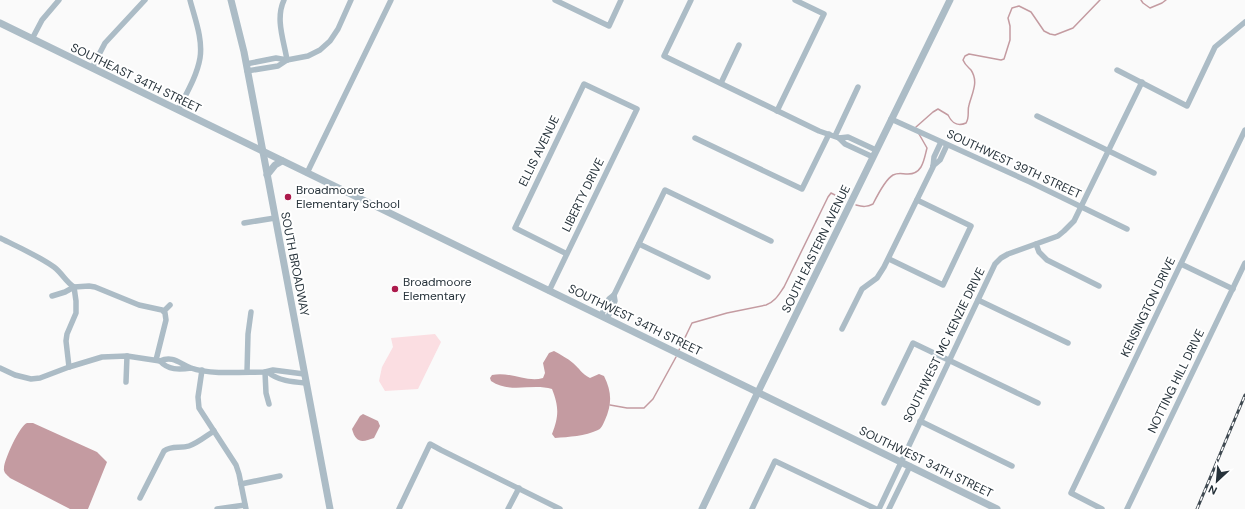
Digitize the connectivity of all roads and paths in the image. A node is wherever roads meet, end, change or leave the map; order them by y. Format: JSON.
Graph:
{"nodes":[{"id":1,"x":59,"y":0,"type":"edge"},
{"id":2,"x":144,"y":0,"type":"edge"},
{"id":3,"x":190,"y":0,"type":"edge"},
{"id":4,"x":231,"y":0,"type":"edge"},
{"id":5,"x":284,"y":0,"type":"edge"},
{"id":6,"x":351,"y":0,"type":"edge"},
{"id":7,"x":391,"y":0,"type":"edge"},
{"id":8,"x":555,"y":0,"type":"edge"},
{"id":9,"x":621,"y":0,"type":"edge"},
{"id":10,"x":691,"y":0,"type":"edge"},
{"id":11,"x":795,"y":0,"type":"edge"},
{"id":12,"x":950,"y":0,"type":"edge"},
{"id":13,"x":1245,"y":22,"type":"edge"},
{"id":14,"x":0,"y":23,"type":"edge"},
{"id":15,"x":32,"y":39,"type":"junction"},
{"id":16,"x":739,"y":45,"type":"dead end"},
{"id":17,"x":265,"y":60,"type":"junction"},
{"id":18,"x":287,"y":60,"type":"junction"},
{"id":19,"x":247,"y":67,"type":"junction"},
{"id":20,"x":92,"y":68,"type":"junction"},
{"id":21,"x":267,"y":68,"type":"junction"},
{"id":22,"x":1117,"y":70,"type":"dead end"},
{"id":23,"x":1142,"y":82,"type":"junction"},
{"id":24,"x":721,"y":83,"type":"junction"},
{"id":25,"x":584,"y":84,"type":"joint"},
{"id":26,"x":858,"y":87,"type":"dead end"},
{"id":27,"x":178,"y":110,"type":"junction"},
{"id":28,"x":777,"y":111,"type":"junction"},
{"id":29,"x":1037,"y":116,"type":"dead end"},
{"id":30,"x":891,"y":119,"type":"junction"},
{"id":31,"x":1245,"y":130,"type":"edge"},
{"id":32,"x":834,"y":136,"type":"junction"},
{"id":33,"x":695,"y":138,"type":"dead end"},
{"id":34,"x":941,"y":142,"type":"junction"},
{"id":35,"x":947,"y":145,"type":"junction"},
{"id":36,"x":876,"y":150,"type":"junction"},
{"id":37,"x":1109,"y":151,"type":"junction"},
{"id":38,"x":263,"y":152,"type":"junction"},
{"id":39,"x":873,"y":158,"type":"junction"},
{"id":40,"x":282,"y":161,"type":"junction"},
{"id":41,"x":933,"y":167,"type":"junction"},
{"id":42,"x":307,"y":173,"type":"junction"},
{"id":43,"x":1154,"y":173,"type":"dead end"},
{"id":44,"x":268,"y":174,"type":"junction"},
{"id":45,"x":917,"y":200,"type":"junction"},
{"id":46,"x":1082,"y":208,"type":"junction"},
{"id":47,"x":275,"y":218,"type":"junction"},
{"id":48,"x":244,"y":223,"type":"dead end"},
{"id":49,"x":1126,"y":229,"type":"dead end"},
{"id":50,"x":0,"y":238,"type":"edge"},
{"id":51,"x":771,"y":241,"type":"dead end"},
{"id":52,"x":639,"y":244,"type":"junction"},
{"id":53,"x":1036,"y":244,"type":"junction"},
{"id":54,"x":567,"y":254,"type":"junction"},
{"id":55,"x":889,"y":259,"type":"junction"},
{"id":56,"x":1245,"y":263,"type":"edge"},
{"id":57,"x":1181,"y":264,"type":"junction"},
{"id":58,"x":708,"y":277,"type":"dead end"},
{"id":59,"x":1099,"y":286,"type":"dead end"},
{"id":60,"x":74,"y":287,"type":"junction"},
{"id":61,"x":1233,"y":289,"type":"junction"},
{"id":62,"x":549,"y":291,"type":"junction"},
{"id":63,"x":52,"y":296,"type":"dead end"},
{"id":64,"x":978,"y":300,"type":"junction"},
{"id":65,"x":170,"y":305,"type":"dead end"},
{"id":66,"x":164,"y":312,"type":"junction"},
{"id":67,"x":251,"y":312,"type":"dead end"},
{"id":68,"x":604,"y":317,"type":"junction"},
{"id":69,"x":842,"y":329,"type":"dead end"},
{"id":70,"x":1068,"y":343,"type":"dead end"},
{"id":71,"x":127,"y":356,"type":"junction"},
{"id":72,"x":158,"y":360,"type":"junction"},
{"id":73,"x":949,"y":360,"type":"junction"},
{"id":74,"x":69,"y":367,"type":"junction"},
{"id":75,"x":0,"y":368,"type":"edge"},
{"id":76,"x":191,"y":368,"type":"junction"},
{"id":77,"x":202,"y":370,"type":"junction"},
{"id":78,"x":247,"y":372,"type":"junction"},
{"id":79,"x":266,"y":372,"type":"junction"},
{"id":80,"x":304,"y":374,"type":"junction"},
{"id":81,"x":126,"y":382,"type":"dead end"},
{"id":82,"x":306,"y":383,"type":"junction"},
{"id":83,"x":758,"y":392,"type":"junction"},
{"id":84,"x":884,"y":403,"type":"dead end"},
{"id":85,"x":1038,"y":403,"type":"dead end"},
{"id":86,"x":269,"y":404,"type":"dead end"},
{"id":87,"x":920,"y":421,"type":"junction"},
{"id":88,"x":214,"y":431,"type":"junction"},
{"id":89,"x":901,"y":462,"type":"junction"},
{"id":90,"x":910,"y":466,"type":"junction"},
{"id":91,"x":1012,"y":466,"type":"dead end"},
{"id":92,"x":280,"y":476,"type":"dead end"},
{"id":93,"x":241,"y":484,"type":"junction"},
{"id":94,"x":519,"y":488,"type":"junction"},
{"id":95,"x":140,"y":498,"type":"dead end"},
{"id":96,"x":246,"y":507,"type":"edge"},
{"id":97,"x":1091,"y":507,"type":"edge"},
{"id":98,"x":217,"y":509,"type":"edge"},
{"id":99,"x":330,"y":509,"type":"edge"},
{"id":100,"x":399,"y":509,"type":"edge"},
{"id":101,"x":508,"y":509,"type":"edge"},
{"id":102,"x":560,"y":509,"type":"edge"},
{"id":103,"x":702,"y":509,"type":"edge"},
{"id":104,"x":752,"y":509,"type":"edge"},
{"id":105,"x":878,"y":509,"type":"edge"},
{"id":106,"x":889,"y":509,"type":"edge"},
{"id":107,"x":997,"y":509,"type":"edge"},
{"id":108,"x":1100,"y":509,"type":"edge"},
{"id":109,"x":1127,"y":509,"type":"edge"}],
"edges":[{"from":1,"to":15,"type":"street"},
{"from":2,"to":20,"type":"street"},
{"from":3,"to":27,"type":"street"},
{"from":4,"to":19,"type":"street","name":"SOUTH BROADWAY"},
{"from":5,"to":18,"type":"street"},
{"from":6,"to":18,"type":"street"},
{"from":7,"to":42,"type":"street"},
{"from":8,"to":9,"type":"street"},
{"from":10,"to":24,"type":"street"},
{"from":11,"to":28,"type":"street"},
{"from":12,"to":30,"type":"street","name":"SOUTH EASTERN AVENUE"},
{"from":13,"to":23,"type":"street"},
{"from":14,"to":15,"type":"street","name":"SOUTHEAST 34TH STREET"},
{"from":15,"to":20,"type":"street","name":"SOUTHEAST 34TH STREET"},
{"from":16,"to":24,"type":"street"},
{"from":17,"to":18,"type":"street"},
{"from":17,"to":19,"type":"street"},
{"from":17,"to":21,"type":"street"},
{"from":18,"to":21,"type":"street"},
{"from":19,"to":21,"type":"street"},
{"from":19,"to":38,"type":"street","name":"SOUTH BROADWAY"},
{"from":20,"to":27,"type":"street","name":"SOUTHEAST 34TH STREET"},
{"from":22,"to":23,"type":"street"},
{"from":23,"to":37,"type":"street","name":"SOUTHWEST MC KENZIE DRIVE"},
{"from":24,"to":28,"type":"street"},
{"from":25,"to":54,"type":"street","name":"LIBERTY DRIVE"},
{"from":25,"to":54,"type":"street","name":"ELLIS AVENUE"},
{"from":26,"to":32,"type":"street"},
{"from":27,"to":38,"type":"street","name":"SOUTHEAST 34TH STREET"},
{"from":28,"to":32,"type":"street"},
{"from":29,"to":37,"type":"street"},
{"from":30,"to":34,"type":"street","name":"SOUTHWEST 39TH STREET"},
{"from":30,"to":36,"type":"street","name":"SOUTH EASTERN AVENUE"},
{"from":31,"to":57,"type":"street","name":"KENSINGTON DRIVE"},
{"from":32,"to":33,"type":"street"},
{"from":32,"to":36,"type":"street"},
{"from":32,"to":39,"type":"street"},
{"from":34,"to":35,"type":"street","name":"SOUTHWEST 39TH STREET"},
{"from":34,"to":41,"type":"street"},
{"from":35,"to":41,"type":"street"},
{"from":35,"to":46,"type":"street","name":"SOUTHWEST 39TH STREET"},
{"from":36,"to":39,"type":"street","name":"SOUTH EASTERN AVENUE"},
{"from":37,"to":43,"type":"street"},
{"from":37,"to":46,"type":"street","name":"SOUTHWEST MC KENZIE DRIVE"},
{"from":38,"to":40,"type":"street","name":"SOUTHWEST 34TH STREET"},
{"from":38,"to":44,"type":"street","name":"SOUTH BROADWAY"},
{"from":39,"to":83,"type":"street","name":"SOUTH EASTERN AVENUE"},
{"from":40,"to":42,"type":"street","name":"SOUTHWEST 34TH STREET"},
{"from":40,"to":44,"type":"street"},
{"from":41,"to":45,"type":"street"},
{"from":42,"to":62,"type":"street","name":"SOUTHWEST 34TH STREET"},
{"from":44,"to":47,"type":"street","name":"SOUTH BROADWAY"},
{"from":45,"to":55,"type":"street"},
{"from":45,"to":55,"type":"street"},
{"from":46,"to":49,"type":"street","name":"SOUTHWEST 39TH STREET"},
{"from":46,"to":53,"type":"street","name":"SOUTHWEST MC KENZIE DRIVE"},
{"from":47,"to":48,"type":"street"},
{"from":47,"to":80,"type":"street","name":"SOUTH BROADWAY"},
{"from":50,"to":60,"type":"street"},
{"from":51,"to":52,"type":"street"},
{"from":52,"to":58,"type":"street"},
{"from":52,"to":68,"type":"street"},
{"from":53,"to":59,"type":"street"},
{"from":53,"to":64,"type":"street","name":"SOUTHWEST MC KENZIE DRIVE"},
{"from":54,"to":62,"type":"street","name":"LIBERTY DRIVE"},
{"from":55,"to":69,"type":"street"},
{"from":56,"to":61,"type":"street","name":"NOTTING HILL DRIVE"},
{"from":57,"to":61,"type":"street"},
{"from":57,"to":97,"type":"street","name":"KENSINGTON DRIVE"},
{"from":60,"to":63,"type":"street"},
{"from":60,"to":66,"type":"street"},
{"from":60,"to":74,"type":"street"},
{"from":61,"to":109,"type":"street","name":"NOTTING HILL DRIVE"},
{"from":62,"to":68,"type":"street","name":"SOUTHWEST 34TH STREET"},
{"from":64,"to":70,"type":"street"},
{"from":64,"to":73,"type":"street","name":"SOUTHWEST MC KENZIE DRIVE"},
{"from":65,"to":66,"type":"street"},
{"from":66,"to":72,"type":"street"},
{"from":67,"to":78,"type":"street"},
{"from":68,"to":83,"type":"street","name":"SOUTHWEST 34TH STREET"},
{"from":71,"to":72,"type":"street"},
{"from":71,"to":74,"type":"street"},
{"from":71,"to":81,"type":"street"},
{"from":72,"to":76,"type":"street"},
{"from":72,"to":76,"type":"street"},
{"from":73,"to":84,"type":"street"},
{"from":73,"to":85,"type":"street"},
{"from":73,"to":87,"type":"street","name":"SOUTHWEST MC KENZIE DRIVE"},
{"from":74,"to":75,"type":"street"},
{"from":76,"to":77,"type":"street"},
{"from":77,"to":78,"type":"street"},
{"from":77,"to":88,"type":"street"},
{"from":78,"to":79,"type":"street"},
{"from":79,"to":80,"type":"street"},
{"from":79,"to":82,"type":"street"},
{"from":79,"to":86,"type":"street"},
{"from":80,"to":82,"type":"street","name":"SOUTH BROADWAY"},
{"from":82,"to":99,"type":"street","name":"SOUTH BROADWAY"},
{"from":83,"to":89,"type":"street","name":"SOUTHWEST 34TH STREET"},
{"from":83,"to":103,"type":"street","name":"SOUTH EASTERN AVENUE"},
{"from":87,"to":89,"type":"street","name":"SOUTHWEST MC KENZIE DRIVE"},
{"from":87,"to":91,"type":"street"},
{"from":88,"to":93,"type":"street"},
{"from":88,"to":95,"type":"street"},
{"from":89,"to":90,"type":"street","name":"SOUTHWEST 34TH STREET"},
{"from":89,"to":105,"type":"street","name":"SOUTHWEST MC KENZIE DRIVE"},
{"from":90,"to":106,"type":"street"},
{"from":90,"to":107,"type":"street","name":"SOUTHWEST 34TH STREET"},
{"from":92,"to":93,"type":"street"},
{"from":93,"to":96,"type":"street"},
{"from":94,"to":100,"type":"street"},
{"from":94,"to":101,"type":"street"},
{"from":94,"to":102,"type":"street"},
{"from":96,"to":98,"type":"street"},
{"from":97,"to":108,"type":"street"},
{"from":104,"to":105,"type":"street"}]}
